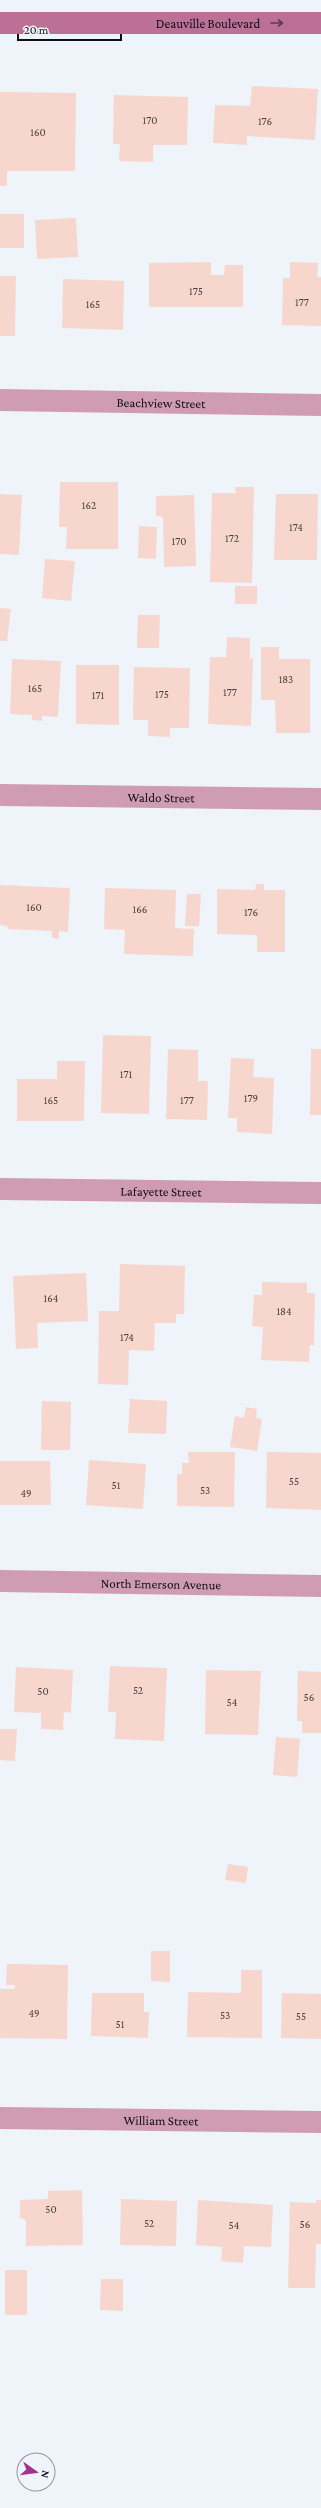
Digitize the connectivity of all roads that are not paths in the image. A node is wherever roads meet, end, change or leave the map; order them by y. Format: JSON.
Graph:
{"nodes":[{"id":1,"x":0,"y":23,"type":"edge"},
{"id":2,"x":321,"y":23,"type":"edge"},
{"id":3,"x":0,"y":400,"type":"edge"},
{"id":4,"x":321,"y":405,"type":"edge"},
{"id":5,"x":0,"y":795,"type":"edge"},
{"id":6,"x":321,"y":799,"type":"edge"},
{"id":7,"x":0,"y":1189,"type":"edge"},
{"id":8,"x":321,"y":1193,"type":"edge"},
{"id":9,"x":0,"y":1581,"type":"edge"},
{"id":10,"x":321,"y":1586,"type":"edge"},
{"id":11,"x":0,"y":2118,"type":"edge"},
{"id":12,"x":321,"y":2122,"type":"edge"}],
"edges":[{"from":1,"to":2,"type":"street","name":"Deauville Boulevard","one_way":true},
{"from":3,"to":4,"type":"street","name":"Beachview Street"},
{"from":5,"to":6,"type":"street","name":"Waldo Street"},
{"from":7,"to":8,"type":"street","name":"Lafayette Street"},
{"from":9,"to":10,"type":"street","name":"North Emerson Avenue"},
{"from":11,"to":12,"type":"street","name":"William Street"}]}
